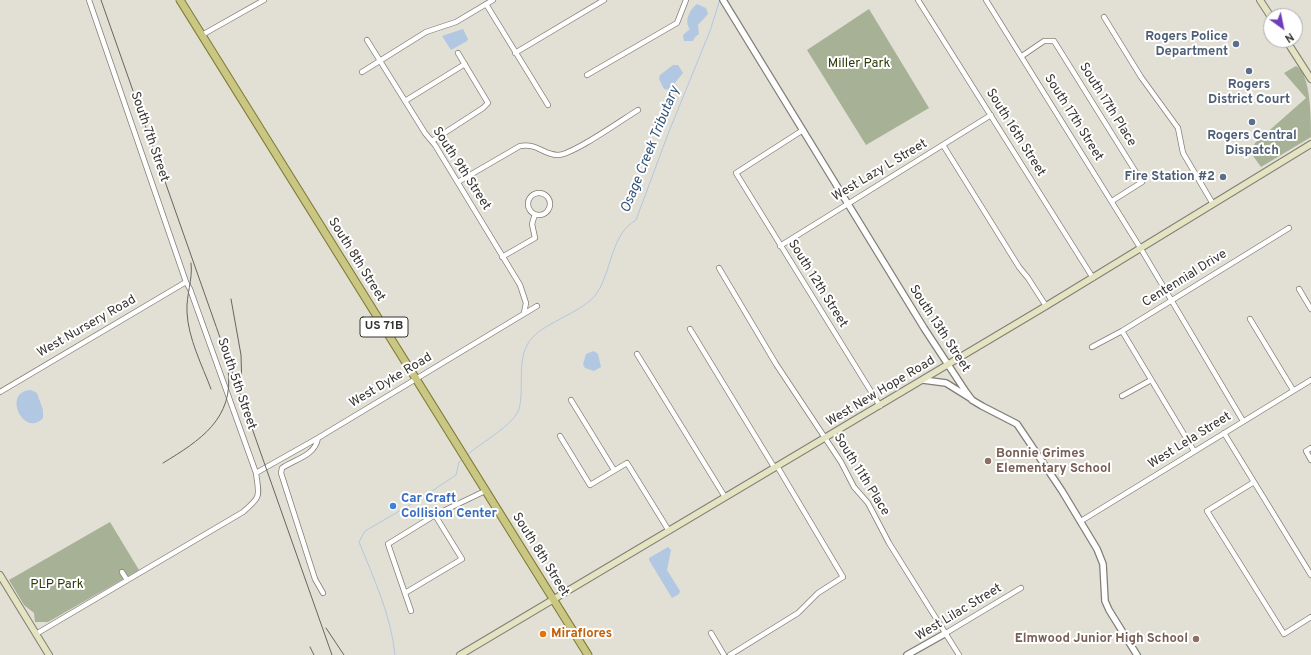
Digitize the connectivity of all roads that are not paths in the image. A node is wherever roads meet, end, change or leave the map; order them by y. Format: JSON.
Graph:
{"nodes":[{"id":1,"x":89,"y":0,"type":"edge"},
{"id":2,"x":180,"y":0,"type":"edge"},
{"id":3,"x":264,"y":0,"type":"edge"},
{"id":4,"x":493,"y":0,"type":"edge"},
{"id":5,"x":604,"y":0,"type":"edge"},
{"id":6,"x":686,"y":0,"type":"edge"},
{"id":7,"x":724,"y":0,"type":"edge"},
{"id":8,"x":918,"y":0,"type":"edge"},
{"id":9,"x":986,"y":0,"type":"edge"},
{"id":10,"x":486,"y":4,"type":"junction"},
{"id":11,"x":1104,"y":17,"type":"dead end"},
{"id":12,"x":202,"y":35,"type":"junction"},
{"id":13,"x":367,"y":40,"type":"dead end"},
{"id":14,"x":1291,"y":48,"type":"edge"},
{"id":15,"x":458,"y":53,"type":"dead end"},
{"id":16,"x":515,"y":53,"type":"junction"},
{"id":17,"x":1022,"y":56,"type":"junction"},
{"id":18,"x":380,"y":61,"type":"junction"},
{"id":19,"x":465,"y":64,"type":"junction"},
{"id":20,"x":362,"y":72,"type":"dead end"},
{"id":21,"x":587,"y":75,"type":"dead end"},
{"id":22,"x":1311,"y":79,"type":"edge"},
{"id":23,"x":405,"y":102,"type":"junction"},
{"id":24,"x":548,"y":105,"type":"dead end"},
{"id":25,"x":638,"y":110,"type":"dead end"},
{"id":26,"x":990,"y":115,"type":"junction"},
{"id":27,"x":803,"y":130,"type":"junction"},
{"id":28,"x":432,"y":141,"type":"junction"},
{"id":29,"x":1311,"y":144,"type":"edge"},
{"id":30,"x":943,"y":145,"type":"junction"},
{"id":31,"x":458,"y":182,"type":"junction"},
{"id":32,"x":1112,"y":201,"type":"junction"},
{"id":33,"x":848,"y":203,"type":"junction"},
{"id":34,"x":1214,"y":204,"type":"junction"},
{"id":35,"x":535,"y":214,"type":"junction"},
{"id":36,"x":1289,"y":228,"type":"dead end"},
{"id":37,"x":780,"y":246,"type":"junction"},
{"id":38,"x":1141,"y":249,"type":"junction"},
{"id":39,"x":502,"y":257,"type":"junction"},
{"id":40,"x":719,"y":268,"type":"dead end"},
{"id":41,"x":1093,"y":278,"type":"junction"},
{"id":42,"x":186,"y":282,"type":"junction"},
{"id":43,"x":1299,"y":289,"type":"dead end"},
{"id":44,"x":1171,"y":301,"type":"junction"},
{"id":45,"x":537,"y":306,"type":"dead end"},
{"id":46,"x":1046,"y":306,"type":"junction"},
{"id":47,"x":1311,"y":309,"type":"edge"},
{"id":48,"x":524,"y":313,"type":"junction"},
{"id":49,"x":1250,"y":319,"type":"dead end"},
{"id":50,"x":690,"y":329,"type":"dead end"},
{"id":51,"x":1122,"y":331,"type":"junction"},
{"id":52,"x":1092,"y":347,"type":"dead end"},
{"id":53,"x":637,"y":354,"type":"dead end"},
{"id":54,"x":949,"y":365,"type":"junction"},
{"id":55,"x":416,"y":379,"type":"junction"},
{"id":56,"x":923,"y":380,"type":"junction"},
{"id":57,"x":1151,"y":380,"type":"junction"},
{"id":58,"x":1311,"y":380,"type":"edge"},
{"id":59,"x":1293,"y":390,"type":"junction"},
{"id":60,"x":0,"y":392,"type":"edge"},
{"id":61,"x":1122,"y":396,"type":"dead end"},
{"id":62,"x":571,"y":400,"type":"dead end"},
{"id":63,"x":972,"y":400,"type":"junction"},
{"id":64,"x":880,"y":406,"type":"junction"},
{"id":65,"x":1243,"y":421,"type":"junction"},
{"id":66,"x":1224,"y":433,"type":"junction"},
{"id":67,"x":560,"y":436,"type":"dead end"},
{"id":68,"x":318,"y":438,"type":"junction"},
{"id":69,"x":825,"y":438,"type":"junction"},
{"id":70,"x":1311,"y":448,"type":"edge"},
{"id":71,"x":1194,"y":451,"type":"junction"},
{"id":72,"x":1311,"y":460,"type":"edge"},
{"id":73,"x":776,"y":466,"type":"junction"},
{"id":74,"x":614,"y":470,"type":"junction"},
{"id":75,"x":256,"y":473,"type":"junction"},
{"id":76,"x":1254,"y":482,"type":"junction"},
{"id":77,"x":485,"y":491,"type":"junction"},
{"id":78,"x":725,"y":497,"type":"junction"},
{"id":79,"x":436,"y":515,"type":"junction"},
{"id":80,"x":1080,"y":521,"type":"junction"},
{"id":81,"x":669,"y":531,"type":"junction"},
{"id":82,"x":122,"y":572,"type":"dead end"},
{"id":83,"x":1311,"y":574,"type":"edge"},
{"id":84,"x":0,"y":575,"type":"edge"},
{"id":85,"x":127,"y":580,"type":"junction"},
{"id":86,"x":1021,"y":588,"type":"dead end"},
{"id":87,"x":324,"y":593,"type":"dead end"},
{"id":88,"x":405,"y":593,"type":"junction"},
{"id":89,"x":553,"y":599,"type":"junction"},
{"id":90,"x":411,"y":611,"type":"dead end"},
{"id":91,"x":1311,"y":617,"type":"edge"},
{"id":92,"x":711,"y":633,"type":"dead end"},
{"id":93,"x":946,"y":633,"type":"junction"},
{"id":94,"x":36,"y":634,"type":"junction"},
{"id":95,"x":50,"y":655,"type":"edge"},
{"id":96,"x":460,"y":655,"type":"edge"},
{"id":97,"x":588,"y":655,"type":"edge"},
{"id":98,"x":724,"y":655,"type":"edge"},
{"id":99,"x":730,"y":655,"type":"edge"},
{"id":100,"x":907,"y":655,"type":"edge"},
{"id":101,"x":959,"y":655,"type":"edge"},
{"id":102,"x":1137,"y":655,"type":"edge"}],
"edges":[{"from":1,"to":42,"type":"street","name":"South 7th Street"},
{"from":2,"to":12,"type":"main road","name":"South 8th Street","number":"US 71B"},
{"from":3,"to":12,"type":"street"},
{"from":4,"to":10,"type":"street"},
{"from":5,"to":16,"type":"street"},
{"from":6,"to":21,"type":"street"},
{"from":7,"to":27,"type":"street","name":"South 13th Street"},
{"from":8,"to":26,"type":"street","name":"South 16th Street"},
{"from":9,"to":17,"type":"street","name":"South 17th Street"},
{"from":10,"to":16,"type":"street"},
{"from":10,"to":18,"type":"street"},
{"from":11,"to":34,"type":"street"},
{"from":12,"to":55,"type":"main road","name":"South 8th Street","number":"US 71B"},
{"from":13,"to":18,"type":"street","name":"South 9th Street"},
{"from":14,"to":22,"type":"main road"},
{"from":15,"to":19,"type":"street"},
{"from":16,"to":24,"type":"street"},
{"from":17,"to":32,"type":"street","name":"South 17th Street"},
{"from":17,"to":32,"type":"street","name":"South 17th Place"},
{"from":18,"to":20,"type":"street"},
{"from":18,"to":23,"type":"street","name":"South 9th Street"},
{"from":19,"to":23,"type":"street"},
{"from":19,"to":28,"type":"street"},
{"from":23,"to":28,"type":"street","name":"South 9th Street"},
{"from":25,"to":31,"type":"street"},
{"from":26,"to":30,"type":"street","name":"West Lazy L Street"},
{"from":26,"to":41,"type":"street","name":"South 16th Street"},
{"from":27,"to":33,"type":"street","name":"South 13th Street"},
{"from":27,"to":37,"type":"street","name":"South 12th Street"},
{"from":28,"to":31,"type":"street","name":"South 9th Street"},
{"from":29,"to":34,"type":"main road","name":"West New Hope Road"},
{"from":30,"to":33,"type":"street","name":"West Lazy L Street"},
{"from":30,"to":46,"type":"street"},
{"from":31,"to":39,"type":"street","name":"South 9th Street"},
{"from":32,"to":38,"type":"street","name":"South 17th Street"},
{"from":33,"to":37,"type":"street","name":"West Lazy L Street"},
{"from":33,"to":54,"type":"street","name":"South 13th Street"},
{"from":34,"to":38,"type":"main road","name":"West New Hope Road"},
{"from":35,"to":35,"type":"street"},
{"from":35,"to":39,"type":"street"},
{"from":36,"to":44,"type":"street","name":"Centennial Drive"},
{"from":37,"to":64,"type":"street","name":"South 12th Street"},
{"from":38,"to":41,"type":"main road","name":"West New Hope Road"},
{"from":38,"to":44,"type":"street","name":"South 17th Street"},
{"from":39,"to":48,"type":"street","name":"South 9th Street"},
{"from":40,"to":69,"type":"street","name":"South 11th Place"},
{"from":41,"to":46,"type":"main road","name":"West New Hope Road"},
{"from":42,"to":60,"type":"street","name":"West Nursery Road"},
{"from":42,"to":75,"type":"street","name":"South 5th Street"},
{"from":43,"to":47,"type":"street"},
{"from":44,"to":51,"type":"street","name":"Centennial Drive"},
{"from":44,"to":65,"type":"street","name":"South 17th Street"},
{"from":45,"to":48,"type":"street","name":"West Dyke Road"},
{"from":46,"to":54,"type":"main road","name":"West New Hope Road"},
{"from":48,"to":55,"type":"street","name":"West Dyke Road"},
{"from":49,"to":59,"type":"street"},
{"from":50,"to":73,"type":"street"},
{"from":51,"to":52,"type":"street","name":"Centennial Drive"},
{"from":51,"to":57,"type":"street"},
{"from":53,"to":78,"type":"street"},
{"from":54,"to":56,"type":"main road","name":"West New Hope Road"},
{"from":54,"to":63,"type":"street","name":"South 13th Street"},
{"from":55,"to":68,"type":"street","name":"West Dyke Road"},
{"from":55,"to":77,"type":"main road","name":"South 8th Street","number":"US 71B"},
{"from":56,"to":63,"type":"street"},
{"from":56,"to":64,"type":"main road","name":"West New Hope Road"},
{"from":57,"to":61,"type":"street"},
{"from":57,"to":71,"type":"street"},
{"from":58,"to":59,"type":"street","name":"West Lela Street"},
{"from":59,"to":65,"type":"street","name":"West Lela Street"},
{"from":62,"to":74,"type":"street"},
{"from":63,"to":80,"type":"street","name":"South 13th Street"},
{"from":64,"to":69,"type":"main road","name":"West New Hope Road"},
{"from":65,"to":66,"type":"street","name":"West Lela Street"},
{"from":66,"to":71,"type":"street","name":"West Lela Street"},
{"from":66,"to":76,"type":"street"},
{"from":67,"to":74,"type":"street"},
{"from":68,"to":75,"type":"street","name":"West Dyke Road"},
{"from":68,"to":87,"type":"street"},
{"from":69,"to":73,"type":"main road","name":"West New Hope Road"},
{"from":69,"to":93,"type":"street","name":"South 11th Place"},
{"from":70,"to":72,"type":"street"},
{"from":71,"to":80,"type":"street","name":"West Lela Street"},
{"from":73,"to":78,"type":"main road","name":"West New Hope Road"},
{"from":73,"to":99,"type":"street"},
{"from":74,"to":81,"type":"street"},
{"from":75,"to":85,"type":"street","name":"South 5th Street"},
{"from":76,"to":83,"type":"street"},
{"from":76,"to":91,"type":"street"},
{"from":77,"to":79,"type":"street"},
{"from":77,"to":89,"type":"main road","name":"South 8th Street","number":"US 71B"},
{"from":78,"to":81,"type":"main road","name":"West New Hope Road"},
{"from":79,"to":88,"type":"street"},
{"from":79,"to":88,"type":"street"},
{"from":80,"to":102,"type":"street","name":"South 13th Street"},
{"from":81,"to":89,"type":"main road","name":"West New Hope Road"},
{"from":82,"to":85,"type":"street"},
{"from":84,"to":94,"type":"main road"},
{"from":85,"to":94,"type":"street"},
{"from":86,"to":93,"type":"street","name":"West Lilac Street"},
{"from":88,"to":90,"type":"street"},
{"from":89,"to":96,"type":"main road","name":"West New Hope Road"},
{"from":89,"to":97,"type":"main road","name":"South 8th Street","number":"US 71B"},
{"from":92,"to":98,"type":"street"},
{"from":93,"to":100,"type":"street","name":"West Lilac Street"},
{"from":93,"to":101,"type":"street","name":"South 11th Place"},
{"from":94,"to":95,"type":"main road"}]}
